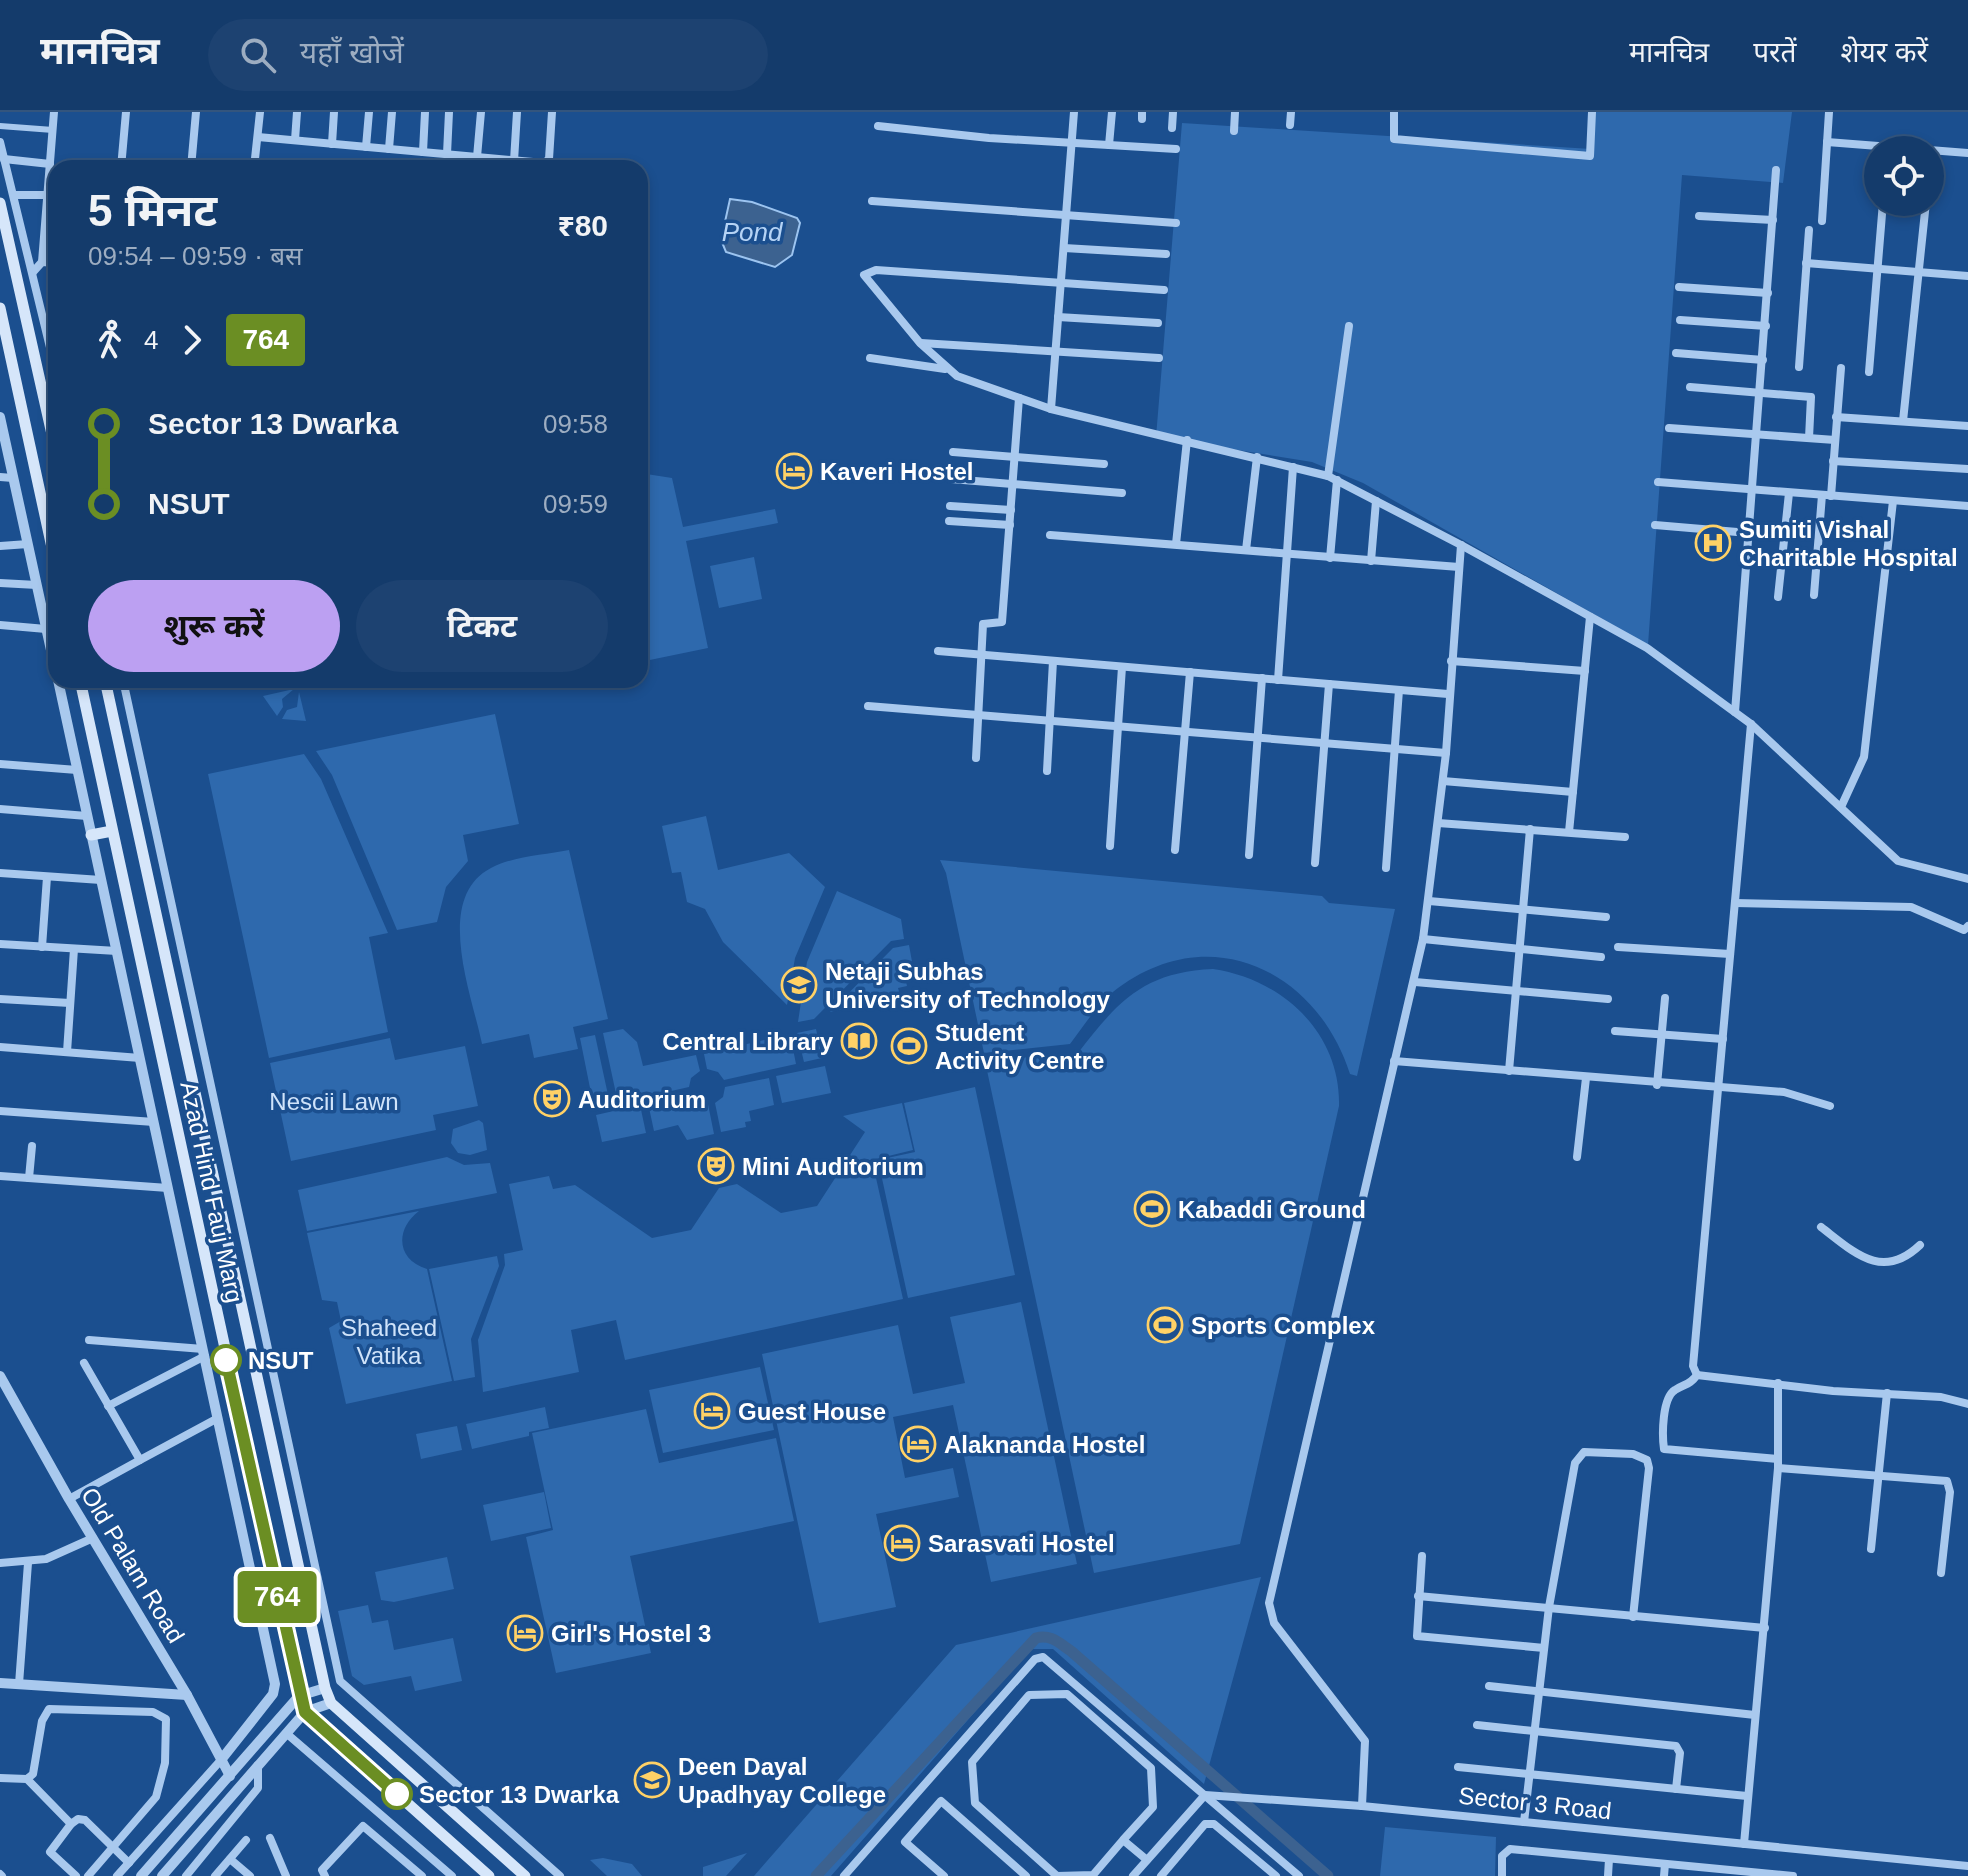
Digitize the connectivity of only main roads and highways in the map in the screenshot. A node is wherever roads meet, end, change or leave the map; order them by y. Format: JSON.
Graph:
{"nodes":[{"id":1,"x":0,"y":203,"type":"edge"},
{"id":2,"x":0,"y":308,"type":"edge"},
{"id":3,"x":48,"y":416,"type":"edge"},
{"id":4,"x":48,"y":529,"type":"edge"},
{"id":5,"x":82,"y":688,"type":"edge"},
{"id":6,"x":107,"y":688,"type":"edge"},
{"id":7,"x":112,"y":831,"type":"junction"},
{"id":8,"x":91,"y":835,"type":"road end"},
{"id":9,"x":489,"y":1876,"type":"edge"},
{"id":10,"x":525,"y":1876,"type":"edge"}],
"edges":[{"from":1,"to":3,"type":"main road"},
{"from":2,"to":4,"type":"main road"},
{"from":5,"to":7,"type":"main road","name":"Azad Hind Fauj Marg"},
{"from":6,"to":10,"type":"main road","name":"Azad Hind Fauj Marg"},
{"from":7,"to":8,"type":"main road"},
{"from":7,"to":9,"type":"main road","name":"Azad Hind Fauj Marg"}]}
